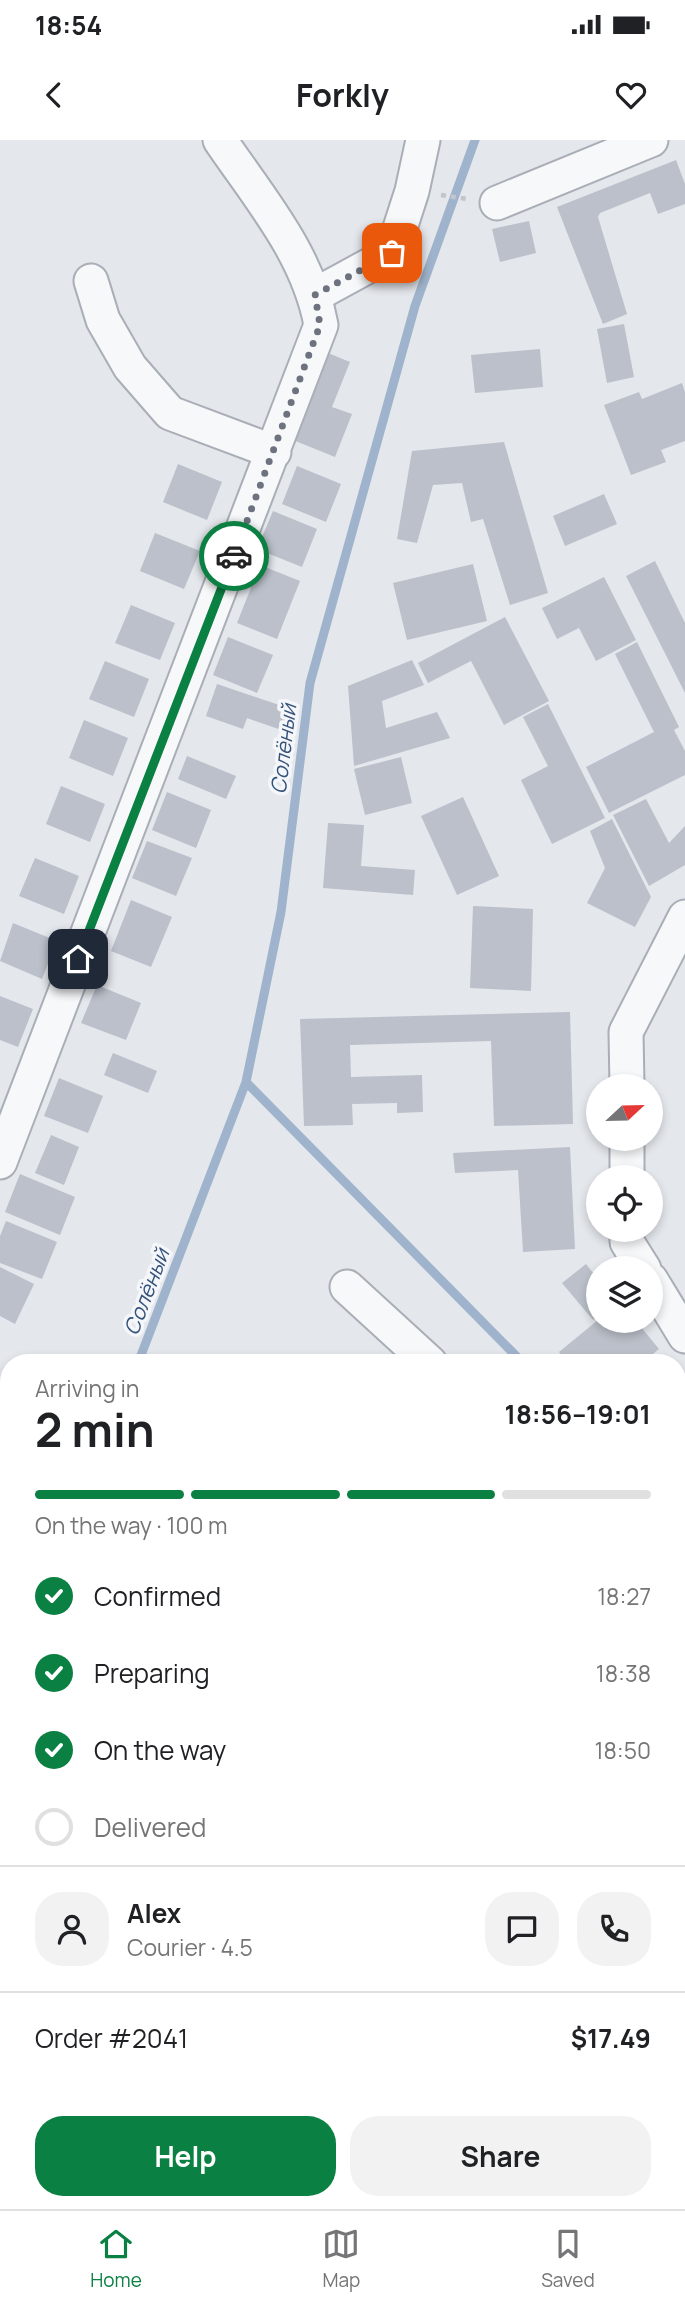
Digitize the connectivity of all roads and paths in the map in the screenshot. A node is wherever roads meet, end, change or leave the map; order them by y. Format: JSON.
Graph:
{"nodes":[{"id":1,"x":220,"y":140,"type":"edge"},
{"id":2,"x":423,"y":140,"type":"edge"},
{"id":3,"x":651,"y":140,"type":"edge"},
{"id":4,"x":412,"y":191,"type":"junction"},
{"id":5,"x":497,"y":203,"type":"joint"},
{"id":6,"x":92,"y":281,"type":"dead end"},
{"id":7,"x":315,"y":295,"type":"junction"},
{"id":8,"x":274,"y":452,"type":"junction"},
{"id":9,"x":685,"y":917,"type":"edge"},
{"id":10,"x":626,"y":1074,"type":"edge"},
{"id":11,"x":0,"y":1162,"type":"edge"},
{"id":12,"x":347,"y":1287,"type":"dead end"},
{"id":13,"x":663,"y":1300,"type":"edge"},
{"id":14,"x":685,"y":1336,"type":"edge"},
{"id":15,"x":420,"y":1354,"type":"edge"}],
"edges":[{"from":1,"to":7,"type":"street"},
{"from":2,"to":4,"type":"street"},
{"from":3,"to":5,"type":"street"},
{"from":4,"to":5,"type":"path"},
{"from":4,"to":7,"type":"street"},
{"from":6,"to":8,"type":"street"},
{"from":7,"to":8,"type":"street"},
{"from":8,"to":11,"type":"street"},
{"from":9,"to":10,"type":"street"},
{"from":12,"to":15,"type":"street"},
{"from":13,"to":14,"type":"street"}]}
